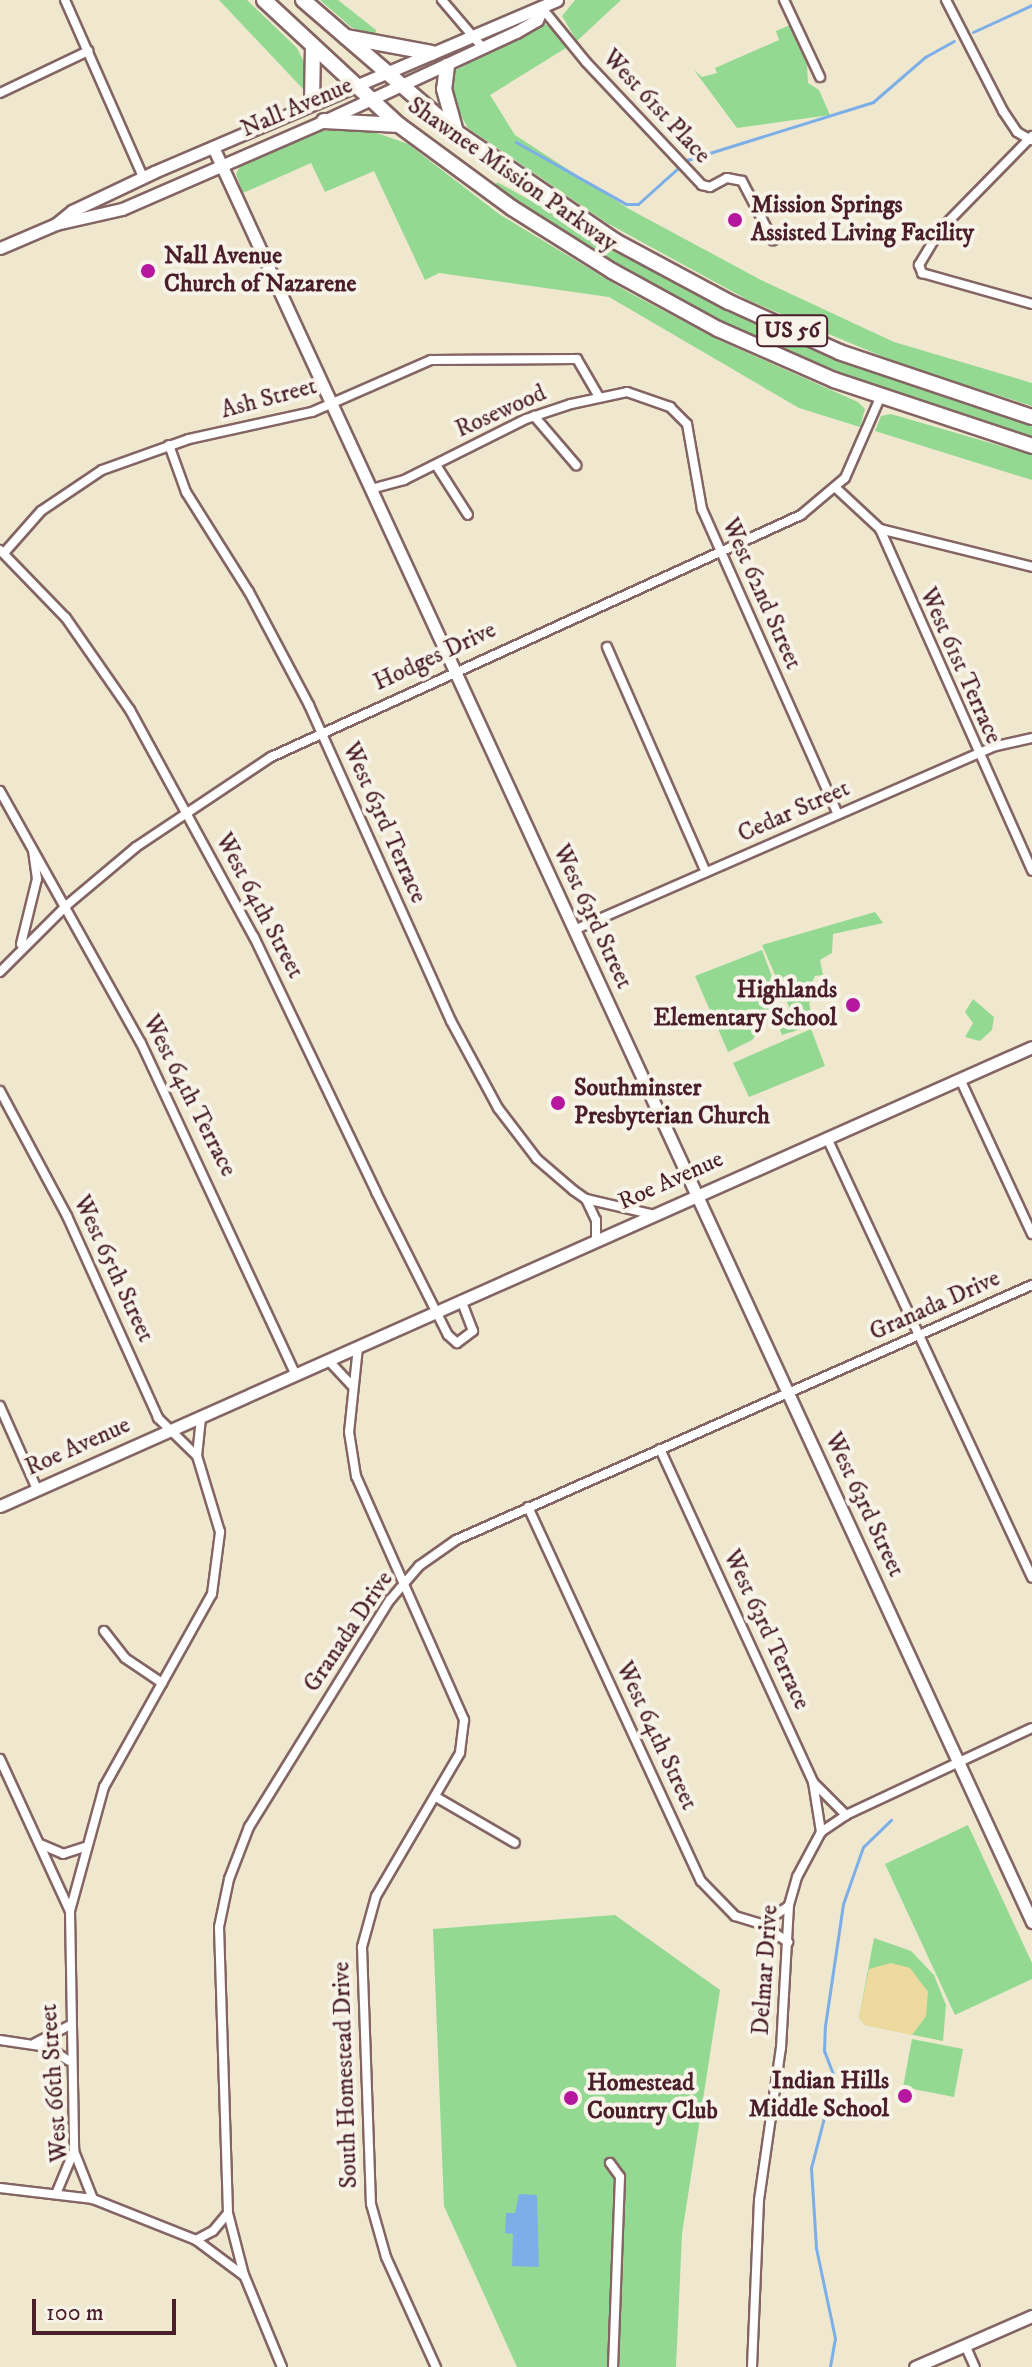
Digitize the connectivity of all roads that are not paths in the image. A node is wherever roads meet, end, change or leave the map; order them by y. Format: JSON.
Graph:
{"nodes":[{"id":1,"x":65,"y":0,"type":"edge"},
{"id":2,"x":264,"y":0,"type":"edge"},
{"id":3,"x":303,"y":0,"type":"edge"},
{"id":4,"x":442,"y":0,"type":"edge"},
{"id":5,"x":557,"y":0,"type":"edge"},
{"id":6,"x":784,"y":0,"type":"edge"},
{"id":7,"x":946,"y":0,"type":"edge"},
{"id":8,"x":542,"y":8,"type":"junction"},
{"id":9,"x":470,"y":33,"type":"junction"},
{"id":10,"x":344,"y":37,"type":"junction"},
{"id":11,"x":482,"y":47,"type":"junction"},
{"id":12,"x":313,"y":48,"type":"junction"},
{"id":13,"x":88,"y":51,"type":"junction"},
{"id":14,"x":432,"y":53,"type":"junction"},
{"id":15,"x":447,"y":66,"type":"junction"},
{"id":16,"x":384,"y":72,"type":"junction"},
{"id":17,"x":820,"y":77,"type":"dead end"},
{"id":18,"x":352,"y":85,"type":"junction"},
{"id":19,"x":401,"y":86,"type":"junction"},
{"id":20,"x":0,"y":93,"type":"edge"},
{"id":21,"x":370,"y":101,"type":"junction"},
{"id":22,"x":312,"y":103,"type":"junction"},
{"id":23,"x":324,"y":121,"type":"junction"},
{"id":24,"x":399,"y":125,"type":"junction"},
{"id":25,"x":456,"y":132,"type":"junction"},
{"id":26,"x":1031,"y":138,"type":"edge"},
{"id":27,"x":213,"y":147,"type":"junction"},
{"id":28,"x":221,"y":164,"type":"junction"},
{"id":29,"x":143,"y":177,"type":"junction"},
{"id":30,"x":56,"y":224,"type":"junction"},
{"id":31,"x":773,"y":240,"type":"dead end"},
{"id":32,"x":0,"y":248,"type":"edge"},
{"id":33,"x":1032,"y":304,"type":"edge"},
{"id":34,"x":599,"y":397,"type":"junction"},
{"id":35,"x":653,"y":398,"type":"joint"},
{"id":36,"x":880,"y":398,"type":"junction"},
{"id":37,"x":331,"y":404,"type":"junction"},
{"id":38,"x":534,"y":416,"type":"junction"},
{"id":39,"x":1032,"y":417,"type":"edge"},
{"id":40,"x":169,"y":445,"type":"junction"},
{"id":41,"x":1032,"y":446,"type":"edge"},
{"id":42,"x":436,"y":465,"type":"junction"},
{"id":43,"x":576,"y":465,"type":"dead end"},
{"id":44,"x":371,"y":489,"type":"junction"},
{"id":45,"x":837,"y":489,"type":"junction"},
{"id":46,"x":468,"y":515,"type":"dead end"},
{"id":47,"x":880,"y":529,"type":"junction"},
{"id":48,"x":2,"y":551,"type":"edge"},
{"id":49,"x":721,"y":551,"type":"junction"},
{"id":50,"x":1032,"y":567,"type":"edge"},
{"id":51,"x":607,"y":647,"type":"dead end"},
{"id":52,"x":454,"y":670,"type":"junction"},
{"id":53,"x":321,"y":731,"type":"junction"},
{"id":54,"x":1032,"y":738,"type":"edge"},
{"id":55,"x":978,"y":753,"type":"junction"},
{"id":56,"x":0,"y":791,"type":"edge"},
{"id":57,"x":186,"y":811,"type":"junction"},
{"id":58,"x":838,"y":814,"type":"junction"},
{"id":59,"x":31,"y":844,"type":"junction"},
{"id":60,"x":1032,"y":871,"type":"edge"},
{"id":61,"x":706,"y":872,"type":"junction"},
{"id":62,"x":67,"y":905,"type":"junction"},
{"id":63,"x":574,"y":930,"type":"junction"},
{"id":64,"x":19,"y":950,"type":"junction"},
{"id":65,"x":0,"y":972,"type":"edge"},
{"id":66,"x":1032,"y":1047,"type":"edge"},
{"id":67,"x":960,"y":1079,"type":"junction"},
{"id":68,"x":0,"y":1091,"type":"edge"},
{"id":69,"x":827,"y":1138,"type":"junction"},
{"id":70,"x":695,"y":1196,"type":"junction"},
{"id":71,"x":586,"y":1199,"type":"junction"},
{"id":72,"x":651,"y":1214,"type":"junction"},
{"id":73,"x":1032,"y":1234,"type":"edge"},
{"id":74,"x":596,"y":1239,"type":"junction"},
{"id":75,"x":1032,"y":1285,"type":"edge"},
{"id":76,"x":461,"y":1300,"type":"junction"},
{"id":77,"x":437,"y":1312,"type":"junction"},
{"id":78,"x":920,"y":1335,"type":"junction"},
{"id":79,"x":358,"y":1347,"type":"junction"},
{"id":80,"x":328,"y":1360,"type":"junction"},
{"id":81,"x":295,"y":1374,"type":"junction"},
{"id":82,"x":353,"y":1387,"type":"junction"},
{"id":83,"x":788,"y":1392,"type":"junction"},
{"id":84,"x":0,"y":1406,"type":"edge"},
{"id":85,"x":201,"y":1417,"type":"junction"},
{"id":86,"x":169,"y":1431,"type":"junction"},
{"id":87,"x":660,"y":1449,"type":"junction"},
{"id":88,"x":197,"y":1456,"type":"junction"},
{"id":89,"x":37,"y":1489,"type":"junction"},
{"id":90,"x":0,"y":1506,"type":"edge"},
{"id":91,"x":528,"y":1507,"type":"junction"},
{"id":92,"x":1032,"y":1578,"type":"edge"},
{"id":93,"x":405,"y":1583,"type":"junction"},
{"id":94,"x":104,"y":1631,"type":"dead end"},
{"id":95,"x":162,"y":1683,"type":"junction"},
{"id":96,"x":1032,"y":1728,"type":"edge"},
{"id":97,"x":0,"y":1759,"type":"edge"},
{"id":98,"x":957,"y":1761,"type":"junction"},
{"id":99,"x":813,"y":1782,"type":"junction"},
{"id":100,"x":436,"y":1797,"type":"junction"},
{"id":101,"x":846,"y":1815,"type":"junction"},
{"id":102,"x":821,"y":1832,"type":"junction"},
{"id":103,"x":39,"y":1843,"type":"junction"},
{"id":104,"x":515,"y":1843,"type":"dead end"},
{"id":105,"x":84,"y":1847,"type":"junction"},
{"id":106,"x":789,"y":1905,"type":"junction"},
{"id":107,"x":70,"y":1911,"type":"junction"},
{"id":108,"x":1032,"y":1922,"type":"edge"},
{"id":109,"x":762,"y":1924,"type":"junction"},
{"id":110,"x":788,"y":1942,"type":"junction"},
{"id":111,"x":69,"y":2026,"type":"junction"},
{"id":112,"x":0,"y":2040,"type":"edge"},
{"id":113,"x":30,"y":2044,"type":"junction"},
{"id":114,"x":69,"y":2061,"type":"junction"},
{"id":115,"x":74,"y":2151,"type":"junction"},
{"id":116,"x":610,"y":2163,"type":"dead end"},
{"id":117,"x":0,"y":2188,"type":"edge"},
{"id":118,"x":56,"y":2194,"type":"junction"},
{"id":119,"x":93,"y":2199,"type":"junction"},
{"id":120,"x":228,"y":2213,"type":"junction"},
{"id":121,"x":196,"y":2240,"type":"junction"},
{"id":122,"x":244,"y":2275,"type":"junction"},
{"id":123,"x":1032,"y":2316,"type":"edge"},
{"id":124,"x":965,"y":2345,"type":"junction"},
{"id":125,"x":282,"y":2367,"type":"edge"},
{"id":126,"x":436,"y":2367,"type":"edge"},
{"id":127,"x":613,"y":2367,"type":"edge"},
{"id":128,"x":752,"y":2367,"type":"edge"},
{"id":129,"x":915,"y":2367,"type":"edge"},
{"id":130,"x":975,"y":2367,"type":"edge"}],
"edges":[{"from":1,"to":13,"type":"street"},
{"from":2,"to":12,"type":"highway","name":"Shawnee Mission Parkway","number":"US 56"},
{"from":3,"to":10,"type":"highway","name":"Shawnee Mission Parkway","number":"US 56"},
{"from":4,"to":9,"type":"street"},
{"from":5,"to":8,"type":"main road","name":"Nall Avenue"},
{"from":6,"to":17,"type":"street"},
{"from":7,"to":26,"type":"street"},
{"from":8,"to":9,"type":"main road","name":"Nall Avenue"},
{"from":8,"to":11,"type":"main road","name":"Nall Avenue"},
{"from":8,"to":31,"type":"street","name":"West 61st Place"},
{"from":9,"to":11,"type":"street"},
{"from":9,"to":14,"type":"main road","name":"Nall Avenue"},
{"from":10,"to":14,"type":"highway"},
{"from":10,"to":16,"type":"highway","name":"Shawnee Mission Parkway","number":"US 56"},
{"from":11,"to":15,"type":"main road","name":"Nall Avenue"},
{"from":12,"to":18,"type":"highway","name":"Shawnee Mission Parkway","number":"US 56"},
{"from":12,"to":22,"type":"highway"},
{"from":13,"to":20,"type":"street"},
{"from":13,"to":29,"type":"street"},
{"from":14,"to":16,"type":"main road","name":"Nall Avenue"},
{"from":15,"to":19,"type":"main road","name":"Nall Avenue"},
{"from":15,"to":25,"type":"highway"},
{"from":16,"to":18,"type":"main road","name":"Nall Avenue"},
{"from":16,"to":19,"type":"highway","name":"Shawnee Mission Parkway","number":"US 56"},
{"from":18,"to":21,"type":"highway","name":"Shawnee Mission Parkway","number":"US 56"},
{"from":18,"to":22,"type":"main road","name":"Nall Avenue"},
{"from":19,"to":21,"type":"main road","name":"Nall Avenue"},
{"from":19,"to":25,"type":"highway","name":"Shawnee Mission Parkway","number":"US 56"},
{"from":21,"to":23,"type":"main road","name":"Nall Avenue"},
{"from":21,"to":24,"type":"highway","name":"Shawnee Mission Parkway","number":"US 56"},
{"from":22,"to":27,"type":"main road","name":"Nall Avenue"},
{"from":23,"to":24,"type":"highway"},
{"from":23,"to":28,"type":"main road","name":"Nall Avenue"},
{"from":24,"to":36,"type":"highway","name":"Shawnee Mission Parkway","number":"US 56"},
{"from":25,"to":39,"type":"highway","name":"Shawnee Mission Parkway","number":"US 56"},
{"from":26,"to":33,"type":"street"},
{"from":27,"to":28,"type":"main road","name":"West 63rd Street"},
{"from":27,"to":29,"type":"main road","name":"Nall Avenue"},
{"from":28,"to":30,"type":"main road","name":"Nall Avenue"},
{"from":28,"to":37,"type":"main road","name":"West 63rd Street"},
{"from":29,"to":30,"type":"main road","name":"Nall Avenue"},
{"from":30,"to":32,"type":"main road","name":"Nall Avenue"},
{"from":34,"to":35,"type":"street","name":"Rosewood"},
{"from":34,"to":37,"type":"street","name":"Ash Street"},
{"from":34,"to":38,"type":"street","name":"Rosewood"},
{"from":35,"to":49,"type":"street","name":"West 62nd Street"},
{"from":36,"to":41,"type":"highway","name":"Shawnee Mission Parkway","number":"US 56"},
{"from":36,"to":45,"type":"street","name":"Hodges Drive"},
{"from":37,"to":40,"type":"street","name":"Ash Street"},
{"from":37,"to":44,"type":"main road","name":"West 63rd Street"},
{"from":38,"to":42,"type":"street","name":"Rosewood"},
{"from":38,"to":43,"type":"street"},
{"from":40,"to":48,"type":"street","name":"Ash Street"},
{"from":40,"to":53,"type":"street","name":"West 63rd Terrace"},
{"from":42,"to":44,"type":"street","name":"Rosewood"},
{"from":42,"to":46,"type":"street"},
{"from":44,"to":52,"type":"main road","name":"West 63rd Street"},
{"from":45,"to":47,"type":"street","name":"West 61st Terrace"},
{"from":45,"to":49,"type":"street","name":"Hodges Drive"},
{"from":47,"to":50,"type":"street"},
{"from":47,"to":55,"type":"street","name":"West 61st Terrace"},
{"from":48,"to":57,"type":"street","name":"West 64th Street"},
{"from":49,"to":52,"type":"street","name":"Hodges Drive"},
{"from":49,"to":58,"type":"street","name":"West 62nd Street"},
{"from":51,"to":61,"type":"street"},
{"from":52,"to":53,"type":"street","name":"Hodges Drive"},
{"from":52,"to":63,"type":"main road","name":"West 63rd Street"},
{"from":53,"to":57,"type":"street","name":"Hodges Drive"},
{"from":53,"to":71,"type":"street","name":"West 63rd Terrace"},
{"from":54,"to":55,"type":"street","name":"Cedar Street"},
{"from":55,"to":58,"type":"street","name":"Cedar Street"},
{"from":55,"to":60,"type":"street","name":"West 61st Terrace"},
{"from":56,"to":59,"type":"street","name":"West 64th Terrace"},
{"from":57,"to":62,"type":"street","name":"Hodges Drive"},
{"from":57,"to":77,"type":"street","name":"West 64th Street"},
{"from":58,"to":61,"type":"street","name":"Cedar Street"},
{"from":59,"to":62,"type":"street","name":"West 64th Terrace"},
{"from":59,"to":64,"type":"street","name":"West 64th Terrace"},
{"from":61,"to":63,"type":"street","name":"Cedar Street"},
{"from":62,"to":64,"type":"street","name":"Hodges Drive"},
{"from":62,"to":81,"type":"street","name":"West 64th Terrace"},
{"from":63,"to":70,"type":"main road","name":"West 63rd Street"},
{"from":64,"to":65,"type":"street","name":"Hodges Drive"},
{"from":66,"to":67,"type":"main road","name":"Roe Avenue"},
{"from":67,"to":69,"type":"main road","name":"Roe Avenue"},
{"from":67,"to":73,"type":"street"},
{"from":68,"to":86,"type":"street","name":"West 65th Street"},
{"from":69,"to":70,"type":"main road","name":"Roe Avenue"},
{"from":69,"to":78,"type":"street"},
{"from":70,"to":72,"type":"main road","name":"Roe Avenue"},
{"from":70,"to":83,"type":"main road","name":"West 63rd Street"},
{"from":71,"to":72,"type":"street","name":"West 63rd Terrace"},
{"from":71,"to":74,"type":"street"},
{"from":72,"to":74,"type":"main road","name":"Roe Avenue"},
{"from":74,"to":76,"type":"main road","name":"Roe Avenue"},
{"from":75,"to":78,"type":"street","name":"Granada Drive"},
{"from":76,"to":77,"type":"main road","name":"Roe Avenue"},
{"from":76,"to":77,"type":"street"},
{"from":77,"to":79,"type":"main road","name":"Roe Avenue"},
{"from":78,"to":83,"type":"street","name":"Granada Drive"},
{"from":78,"to":92,"type":"street"},
{"from":79,"to":80,"type":"main road","name":"Roe Avenue"},
{"from":79,"to":82,"type":"street","name":"South Homestead Drive"},
{"from":80,"to":81,"type":"main road","name":"Roe Avenue"},
{"from":80,"to":82,"type":"street"},
{"from":81,"to":85,"type":"main road","name":"Roe Avenue"},
{"from":82,"to":93,"type":"street","name":"South Homestead Drive"},
{"from":83,"to":87,"type":"street","name":"Granada Drive"},
{"from":83,"to":98,"type":"main road","name":"West 63rd Street"},
{"from":84,"to":89,"type":"street"},
{"from":85,"to":86,"type":"main road","name":"Roe Avenue"},
{"from":85,"to":88,"type":"street","name":"West 65th Street"},
{"from":86,"to":88,"type":"street","name":"West 65th Street"},
{"from":86,"to":89,"type":"main road","name":"Roe Avenue"},
{"from":87,"to":91,"type":"street","name":"Granada Drive"},
{"from":87,"to":99,"type":"street","name":"West 63rd Terrace"},
{"from":88,"to":95,"type":"street","name":"West 65th Street"},
{"from":89,"to":90,"type":"main road","name":"Roe Avenue"},
{"from":91,"to":93,"type":"street","name":"Granada Drive"},
{"from":91,"to":109,"type":"street","name":"West 64th Street"},
{"from":93,"to":100,"type":"street","name":"South Homestead Drive"},
{"from":93,"to":120,"type":"street","name":"Granada Drive"},
{"from":94,"to":95,"type":"street"},
{"from":95,"to":105,"type":"street","name":"West 65th Street"},
{"from":96,"to":98,"type":"street","name":"Delmar Drive"},
{"from":97,"to":103,"type":"street","name":"West 66th Street"},
{"from":98,"to":101,"type":"street","name":"Delmar Drive"},
{"from":98,"to":108,"type":"main road","name":"West 63rd Street"},
{"from":99,"to":101,"type":"street"},
{"from":99,"to":102,"type":"street","name":"West 63rd Terrace"},
{"from":100,"to":104,"type":"street"},
{"from":100,"to":126,"type":"street","name":"South Homestead Drive"},
{"from":101,"to":102,"type":"street","name":"Delmar Drive"},
{"from":102,"to":106,"type":"street","name":"Delmar Drive"},
{"from":103,"to":105,"type":"street"},
{"from":103,"to":107,"type":"street","name":"West 66th Street"},
{"from":105,"to":107,"type":"street","name":"West 65th Street"},
{"from":106,"to":109,"type":"street"},
{"from":106,"to":110,"type":"street","name":"Delmar Drive"},
{"from":107,"to":111,"type":"street","name":"West 66th Street"},
{"from":109,"to":110,"type":"street","name":"West 64th Street"},
{"from":110,"to":128,"type":"street","name":"Delmar Drive"},
{"from":111,"to":113,"type":"street"},
{"from":111,"to":114,"type":"street","name":"West 66th Street"},
{"from":112,"to":113,"type":"street"},
{"from":113,"to":114,"type":"street"},
{"from":114,"to":115,"type":"street","name":"West 66th Street"},
{"from":115,"to":118,"type":"street"},
{"from":115,"to":119,"type":"street","name":"West 66th Street"},
{"from":116,"to":127,"type":"street"},
{"from":117,"to":118,"type":"street"},
{"from":118,"to":119,"type":"street"},
{"from":119,"to":121,"type":"street"},
{"from":120,"to":121,"type":"street"},
{"from":120,"to":122,"type":"street","name":"Granada Drive"},
{"from":121,"to":122,"type":"street"},
{"from":122,"to":125,"type":"street"},
{"from":123,"to":124,"type":"main road"},
{"from":124,"to":129,"type":"main road"},
{"from":124,"to":130,"type":"street"}]}
